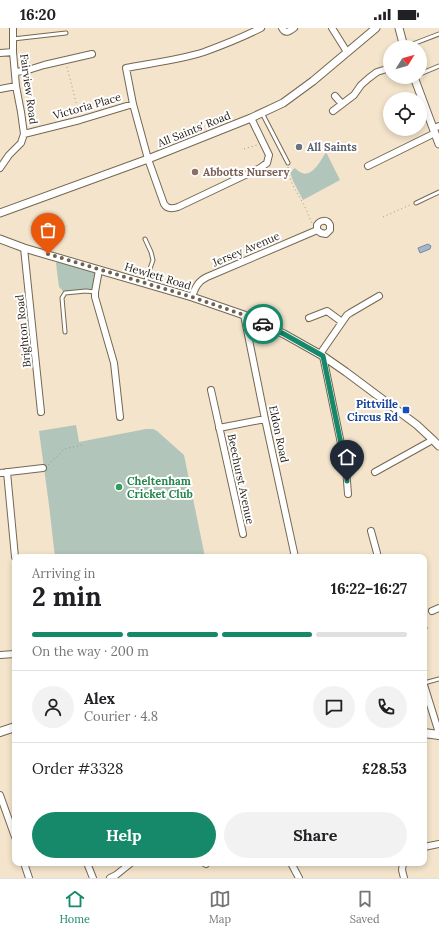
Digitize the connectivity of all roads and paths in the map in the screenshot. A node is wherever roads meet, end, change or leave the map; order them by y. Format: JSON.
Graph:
{"nodes":[{"id":1,"x":13,"y":28,"type":"edge"},
{"id":2,"x":261,"y":28,"type":"edge"},
{"id":3,"x":282,"y":28,"type":"edge"},
{"id":4,"x":294,"y":28,"type":"edge"},
{"id":5,"x":332,"y":28,"type":"edge"},
{"id":6,"x":376,"y":28,"type":"edge"},
{"id":7,"x":399,"y":28,"type":"edge"},
{"id":8,"x":66,"y":32,"type":"dead end"},
{"id":9,"x":439,"y":34,"type":"edge"},
{"id":10,"x":13,"y":39,"type":"junction"},
{"id":11,"x":402,"y":40,"type":"edge"},
{"id":12,"x":423,"y":40,"type":"edge"},
{"id":13,"x":13,"y":52,"type":"junction"},
{"id":14,"x":346,"y":52,"type":"junction"},
{"id":15,"x":0,"y":53,"type":"edge"},
{"id":16,"x":92,"y":54,"type":"dead end"},
{"id":17,"x":66,"y":60,"type":"junction"},
{"id":18,"x":439,"y":66,"type":"edge"},
{"id":19,"x":383,"y":70,"type":"edge"},
{"id":20,"x":427,"y":71,"type":"edge"},
{"id":21,"x":15,"y":72,"type":"junction"},
{"id":22,"x":417,"y":84,"type":"edge"},
{"id":23,"x":16,"y":86,"type":"junction"},
{"id":24,"x":0,"y":89,"type":"edge"},
{"id":25,"x":335,"y":96,"type":"dead end"},
{"id":26,"x":133,"y":104,"type":"junction"},
{"id":27,"x":342,"y":104,"type":"junction"},
{"id":28,"x":333,"y":111,"type":"dead end"},
{"id":29,"x":262,"y":113,"type":"junction"},
{"id":30,"x":250,"y":118,"type":"junction"},
{"id":31,"x":80,"y":120,"type":"junction"},
{"id":32,"x":436,"y":129,"type":"edge"},
{"id":33,"x":24,"y":134,"type":"junction"},
{"id":34,"x":263,"y":143,"type":"junction"},
{"id":35,"x":439,"y":144,"type":"edge"},
{"id":36,"x":244,"y":149,"type":"dead end"},
{"id":37,"x":148,"y":159,"type":"junction"},
{"id":38,"x":288,"y":163,"type":"joint"},
{"id":39,"x":368,"y":166,"type":"dead end"},
{"id":40,"x":0,"y":168,"type":"edge"},
{"id":41,"x":439,"y":192,"type":"edge"},
{"id":42,"x":416,"y":202,"type":"joint"},
{"id":43,"x":0,"y":213,"type":"edge"},
{"id":44,"x":383,"y":217,"type":"dead end"},
{"id":45,"x":316,"y":230,"type":"joint"},
{"id":46,"x":0,"y":239,"type":"edge"},
{"id":47,"x":145,"y":239,"type":"dead end"},
{"id":48,"x":24,"y":248,"type":"junction"},
{"id":49,"x":99,"y":270,"type":"junction"},
{"id":50,"x":145,"y":283,"type":"junction"},
{"id":51,"x":95,"y":292,"type":"junction"},
{"id":52,"x":379,"y":296,"type":"dead end"},
{"id":53,"x":192,"y":297,"type":"junction"},
{"id":54,"x":244,"y":315,"type":"junction"},
{"id":55,"x":308,"y":318,"type":"dead end"},
{"id":56,"x":342,"y":322,"type":"junction"},
{"id":57,"x":65,"y":332,"type":"dead end"},
{"id":58,"x":322,"y":355,"type":"junction"},
{"id":59,"x":211,"y":390,"type":"dead end"},
{"id":60,"x":41,"y":412,"type":"dead end"},
{"id":61,"x":120,"y":417,"type":"dead end"},
{"id":62,"x":265,"y":419,"type":"junction"},
{"id":63,"x":219,"y":428,"type":"junction"},
{"id":64,"x":437,"y":443,"type":"edge"},
{"id":65,"x":82,"y":445,"type":"dead end"},
{"id":66,"x":43,"y":468,"type":"joint"},
{"id":67,"x":7,"y":472,"type":"junction"},
{"id":68,"x":375,"y":472,"type":"dead end"},
{"id":69,"x":0,"y":473,"type":"edge"},
{"id":70,"x":348,"y":494,"type":"dead end"},
{"id":71,"x":371,"y":531,"type":"dead end"},
{"id":72,"x":243,"y":534,"type":"dead end"},
{"id":73,"x":15,"y":554,"type":"edge"},
{"id":74,"x":293,"y":554,"type":"edge"},
{"id":75,"x":377,"y":554,"type":"edge"},
{"id":76,"x":439,"y":608,"type":"edge"},
{"id":77,"x":432,"y":611,"type":"dead end"},
{"id":78,"x":12,"y":654,"type":"edge"},
{"id":79,"x":0,"y":655,"type":"edge"},
{"id":80,"x":439,"y":679,"type":"edge"},
{"id":81,"x":427,"y":683,"type":"edge"},
{"id":82,"x":427,"y":694,"type":"edge"},
{"id":83,"x":12,"y":729,"type":"edge"},
{"id":84,"x":0,"y":732,"type":"edge"},
{"id":85,"x":427,"y":733,"type":"edge"},
{"id":86,"x":439,"y":734,"type":"edge"},
{"id":87,"x":0,"y":795,"type":"edge"},
{"id":88,"x":12,"y":816,"type":"edge"},
{"id":89,"x":8,"y":818,"type":"junction"},
{"id":90,"x":12,"y":829,"type":"edge"},
{"id":91,"x":439,"y":844,"type":"edge"},
{"id":92,"x":427,"y":846,"type":"edge"},
{"id":93,"x":25,"y":866,"type":"edge"},
{"id":94,"x":88,"y":866,"type":"edge"},
{"id":95,"x":127,"y":866,"type":"edge"},
{"id":96,"x":293,"y":866,"type":"edge"},
{"id":97,"x":403,"y":866,"type":"edge"},
{"id":98,"x":29,"y":878,"type":"edge"},
{"id":99,"x":93,"y":878,"type":"edge"},
{"id":100,"x":110,"y":878,"type":"edge"},
{"id":101,"x":299,"y":878,"type":"edge"},
{"id":102,"x":404,"y":878,"type":"edge"}],
"edges":[{"from":1,"to":10,"type":"street","name":"Fairview Road"},
{"from":2,"to":26,"type":"street"},
{"from":3,"to":4,"type":"street"},
{"from":5,"to":14,"type":"street"},
{"from":6,"to":14,"type":"street","name":"All Saints' Road"},
{"from":7,"to":11,"type":"street"},
{"from":8,"to":10,"type":"lane"},
{"from":9,"to":12,"type":"lane"},
{"from":10,"to":13,"type":"street","name":"Fairview Road"},
{"from":13,"to":15,"type":"street"},
{"from":13,"to":21,"type":"street","name":"Fairview Road"},
{"from":14,"to":29,"type":"street","name":"All Saints' Road"},
{"from":16,"to":17,"type":"street"},
{"from":17,"to":21,"type":"street"},
{"from":17,"to":31,"type":"path"},
{"from":18,"to":20,"type":"lane"},
{"from":19,"to":27,"type":"street"},
{"from":21,"to":23,"type":"street","name":"Fairview Road"},
{"from":22,"to":32,"type":"street"},
{"from":23,"to":24,"type":"street"},
{"from":23,"to":33,"type":"street","name":"Fairview Road"},
{"from":25,"to":27,"type":"street"},
{"from":26,"to":31,"type":"street","name":"Victoria Place"},
{"from":26,"to":37,"type":"street"},
{"from":27,"to":28,"type":"street"},
{"from":29,"to":30,"type":"street","name":"All Saints' Road"},
{"from":29,"to":38,"type":"lane"},
{"from":30,"to":34,"type":"street"},
{"from":30,"to":37,"type":"street","name":"All Saints' Road"},
{"from":31,"to":33,"type":"street","name":"Victoria Place"},
{"from":32,"to":35,"type":"street"},
{"from":32,"to":39,"type":"street"},
{"from":33,"to":40,"type":"street","name":"Fairview Road"},
{"from":34,"to":36,"type":"path"},
{"from":34,"to":37,"type":"street"},
{"from":37,"to":43,"type":"street","name":"All Saints' Road"},
{"from":38,"to":45,"type":"path"},
{"from":41,"to":42,"type":"lane"},
{"from":42,"to":44,"type":"path"},
{"from":45,"to":53,"type":"street","name":"Jersey Avenue"},
{"from":46,"to":48,"type":"street","name":"Hewlett Road"},
{"from":47,"to":50,"type":"lane"},
{"from":48,"to":49,"type":"street","name":"Hewlett Road"},
{"from":48,"to":60,"type":"street","name":"Brighton Road"},
{"from":49,"to":50,"type":"street","name":"Hewlett Road"},
{"from":49,"to":51,"type":"street"},
{"from":50,"to":53,"type":"street","name":"Hewlett Road"},
{"from":51,"to":57,"type":"lane"},
{"from":51,"to":61,"type":"street"},
{"from":52,"to":56,"type":"street"},
{"from":53,"to":54,"type":"street","name":"Hewlett Road"},
{"from":54,"to":58,"type":"street","name":"Hewlett Road"},
{"from":54,"to":62,"type":"street","name":"Eldon Road"},
{"from":55,"to":56,"type":"street"},
{"from":56,"to":58,"type":"street"},
{"from":58,"to":64,"type":"street","name":"Hewlett Road"},
{"from":58,"to":70,"type":"street"},
{"from":59,"to":63,"type":"street","name":"Beechurst Avenue"},
{"from":62,"to":63,"type":"street","name":"Beechurst Avenue"},
{"from":62,"to":74,"type":"street","name":"Eldon Road"},
{"from":63,"to":72,"type":"street","name":"Beechurst Avenue"},
{"from":64,"to":68,"type":"street"},
{"from":65,"to":66,"type":"path"},
{"from":66,"to":67,"type":"street"},
{"from":67,"to":69,"type":"street"},
{"from":67,"to":73,"type":"street"},
{"from":71,"to":75,"type":"street"},
{"from":76,"to":77,"type":"street"},
{"from":78,"to":79,"type":"street"},
{"from":80,"to":81,"type":"lane"},
{"from":82,"to":86,"type":"street"},
{"from":83,"to":84,"type":"main road"},
{"from":85,"to":86,"type":"main road"},
{"from":87,"to":89,"type":"street"},
{"from":88,"to":89,"type":"street"},
{"from":89,"to":90,"type":"street"},
{"from":91,"to":92,"type":"street"},
{"from":93,"to":98,"type":"street"},
{"from":94,"to":99,"type":"street"},
{"from":95,"to":100,"type":"street"},
{"from":96,"to":101,"type":"street"},
{"from":97,"to":102,"type":"street"}]}
